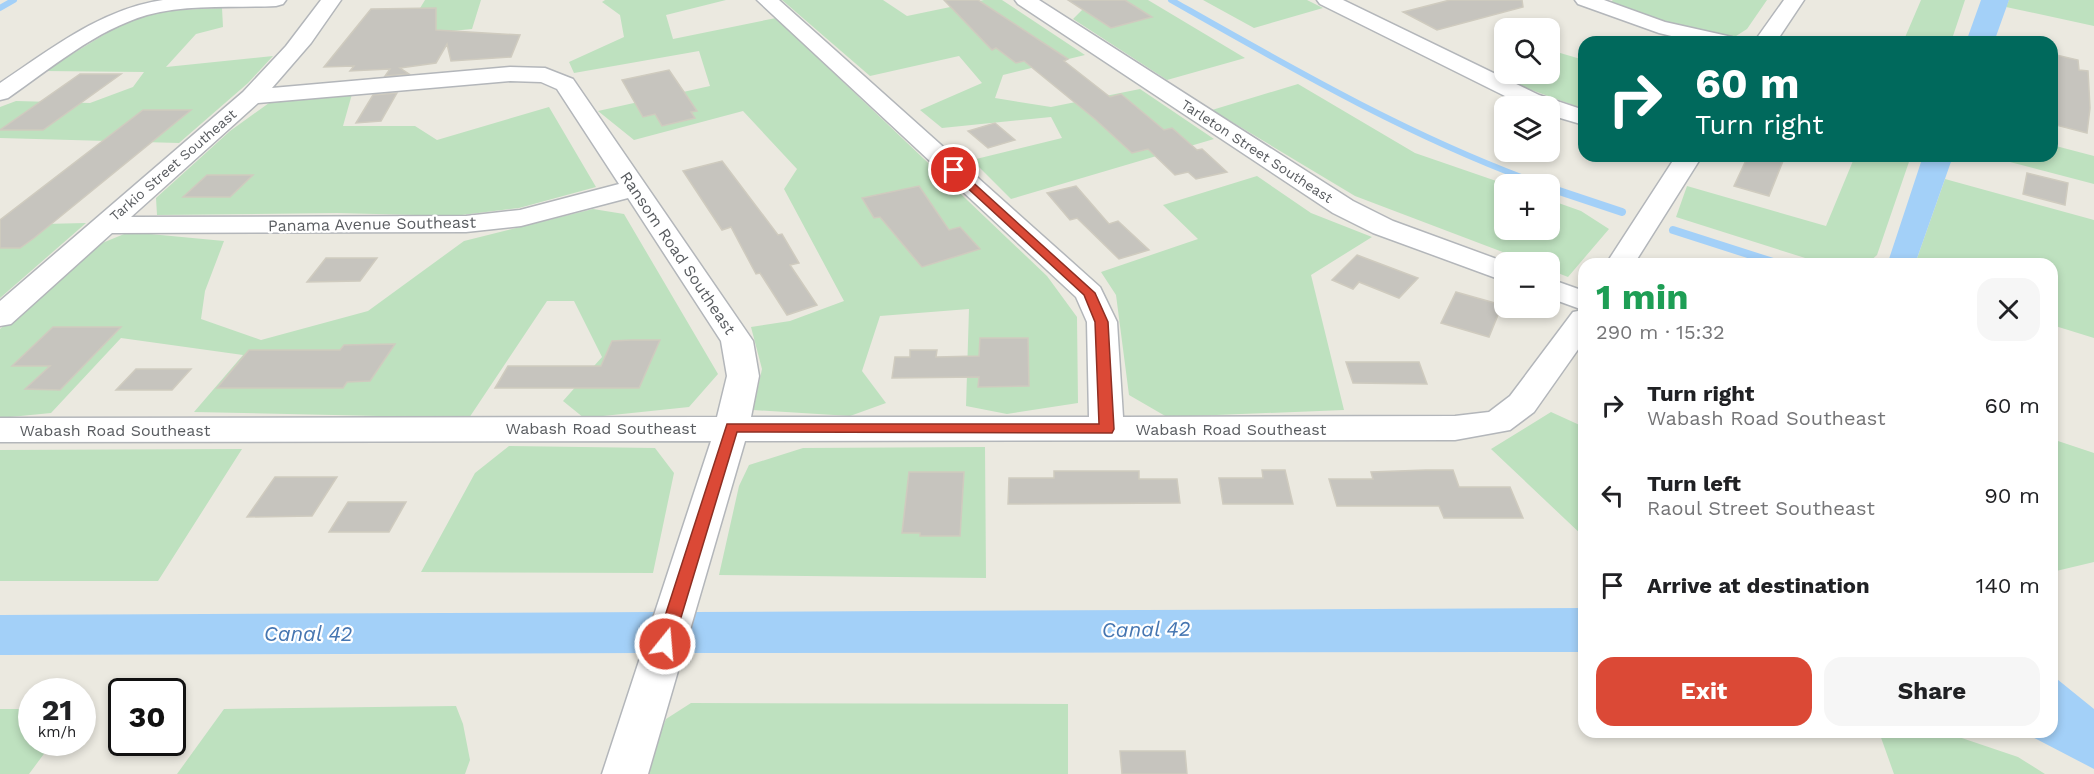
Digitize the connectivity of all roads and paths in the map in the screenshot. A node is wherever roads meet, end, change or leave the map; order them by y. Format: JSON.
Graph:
{"nodes":[{"id":1,"x":276,"y":0,"type":"edge"},
{"id":2,"x":331,"y":0,"type":"edge"},
{"id":3,"x":767,"y":0,"type":"edge"},
{"id":4,"x":1025,"y":0,"type":"edge"},
{"id":5,"x":1327,"y":0,"type":"edge"},
{"id":6,"x":1585,"y":0,"type":"edge"},
{"id":7,"x":1794,"y":0,"type":"edge"},
{"id":8,"x":1698,"y":36,"type":"edge"},
{"id":9,"x":1769,"y":36,"type":"edge"},
{"id":10,"x":0,"y":93,"type":"edge"},
{"id":11,"x":1523,"y":96,"type":"edge"},
{"id":12,"x":251,"y":97,"type":"junction"},
{"id":13,"x":1560,"y":110,"type":"edge"},
{"id":14,"x":1578,"y":116,"type":"edge"},
{"id":15,"x":1685,"y":162,"type":"edge"},
{"id":16,"x":634,"y":188,"type":"junction"},
{"id":17,"x":105,"y":225,"type":"junction"},
{"id":18,"x":1624,"y":258,"type":"edge"},
{"id":19,"x":1494,"y":268,"type":"edge"},
{"id":20,"x":1560,"y":292,"type":"edge"},
{"id":21,"x":1578,"y":299,"type":"edge"},
{"id":22,"x":0,"y":317,"type":"edge"},
{"id":23,"x":1578,"y":327,"type":"edge"},
{"id":24,"x":732,"y":428,"type":"junction"},
{"id":25,"x":1107,"y":429,"type":"junction"},
{"id":26,"x":0,"y":430,"type":"edge"},
{"id":27,"x":625,"y":774,"type":"edge"}],
"edges":[{"from":1,"to":10,"type":"street"},
{"from":2,"to":12,"type":"street","name":"Tarkio Street Southeast"},
{"from":3,"to":25,"type":"street"},
{"from":4,"to":19,"type":"street","name":"Tarleton Street Southeast"},
{"from":5,"to":11,"type":"street"},
{"from":6,"to":8,"type":"street"},
{"from":7,"to":9,"type":"street"},
{"from":12,"to":16,"type":"street","name":"Ransom Road Southeast"},
{"from":12,"to":17,"type":"street","name":"Tarkio Street Southeast"},
{"from":13,"to":14,"type":"street"},
{"from":15,"to":18,"type":"street"},
{"from":16,"to":17,"type":"street","name":"Panama Avenue Southeast"},
{"from":16,"to":24,"type":"street","name":"Ransom Road Southeast"},
{"from":17,"to":22,"type":"street","name":"Tarkio Street Southeast"},
{"from":20,"to":21,"type":"street"},
{"from":23,"to":25,"type":"street","name":"Wabash Road Southeast"},
{"from":24,"to":25,"type":"street","name":"Wabash Road Southeast"},
{"from":24,"to":26,"type":"street","name":"Wabash Road Southeast"},
{"from":24,"to":27,"type":"street","name":"Ransom Road Southeast"}]}
